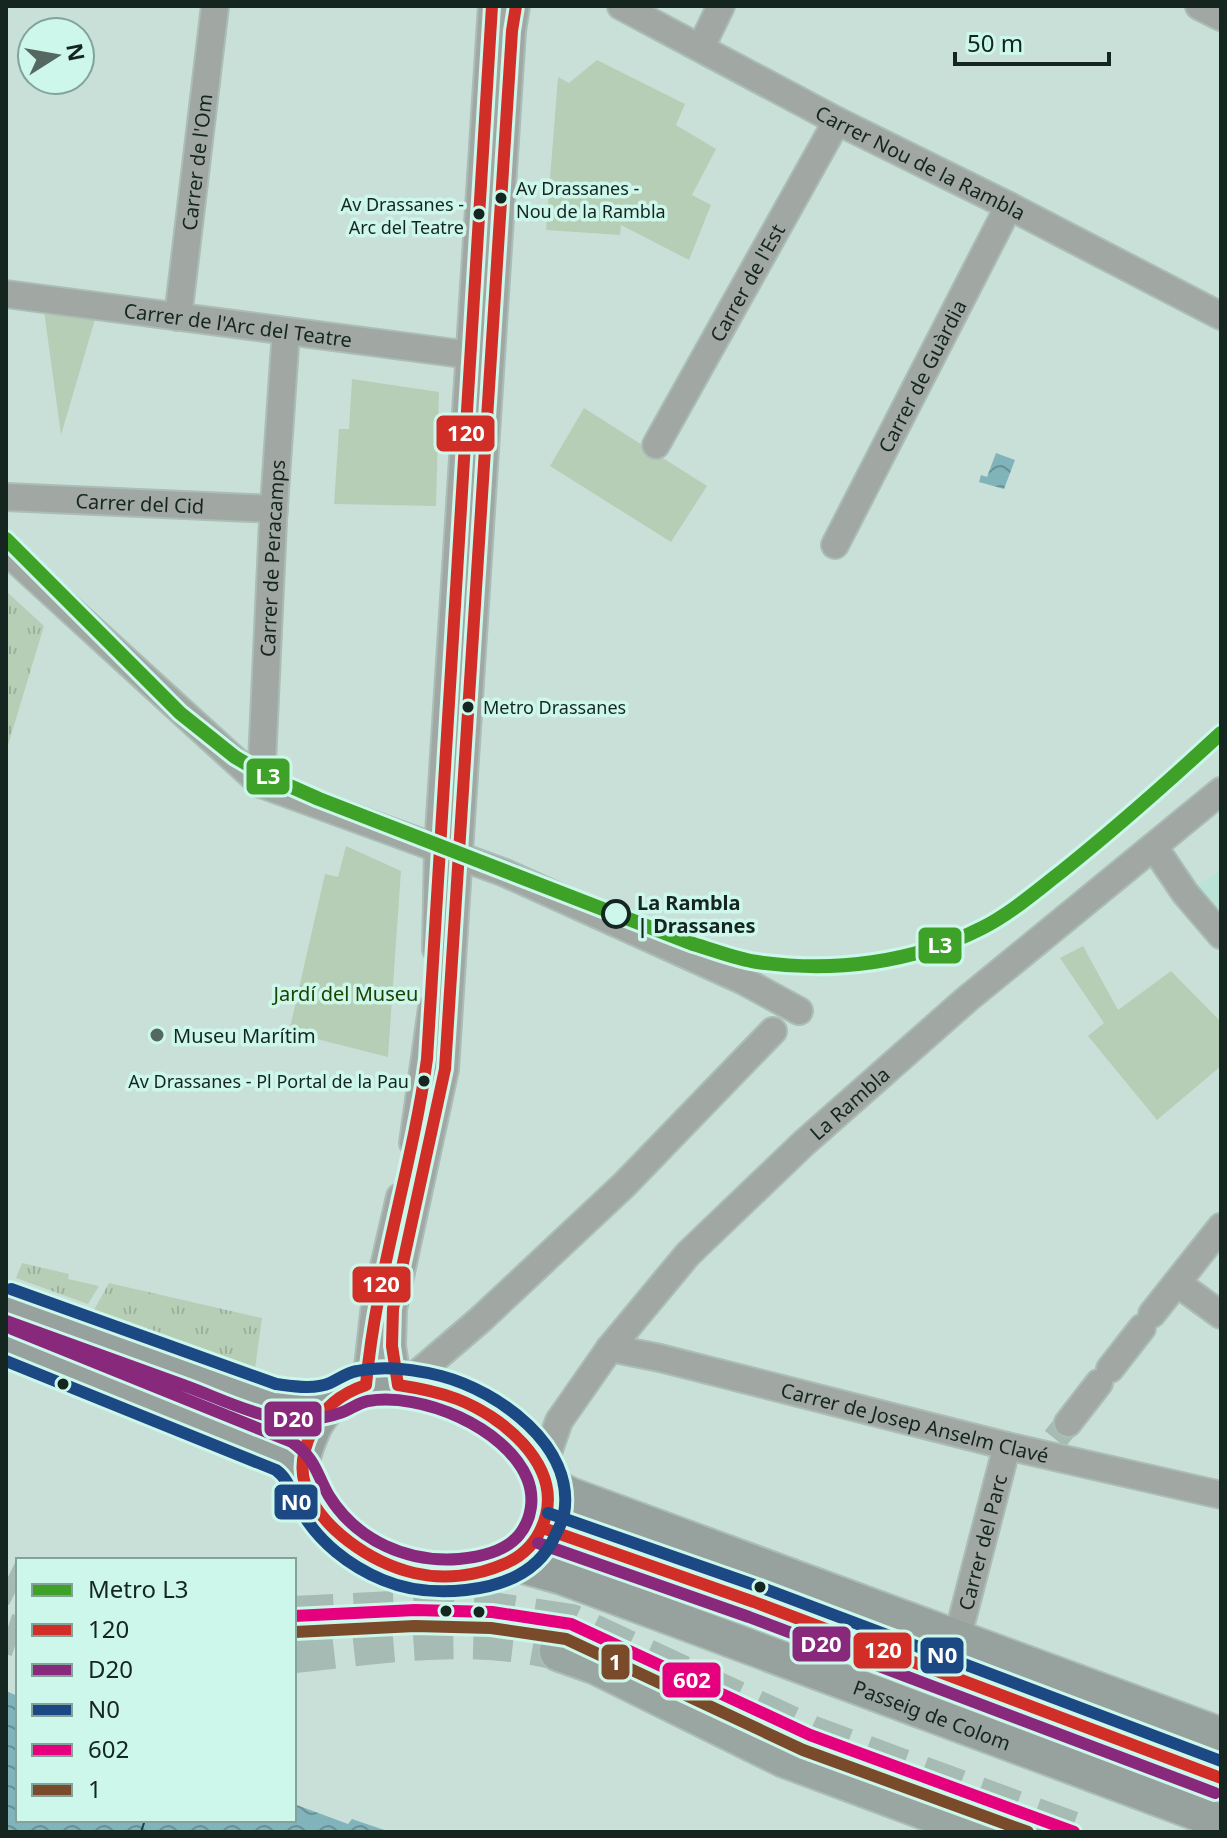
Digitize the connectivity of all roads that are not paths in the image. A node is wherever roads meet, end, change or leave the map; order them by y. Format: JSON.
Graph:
{"nodes":[{"id":1,"x":215,"y":6,"type":"edge"},
{"id":2,"x":492,"y":6,"type":"edge"},
{"id":3,"x":516,"y":6,"type":"edge"},
{"id":4,"x":621,"y":6,"type":"edge"},
{"id":5,"x":721,"y":6,"type":"edge"},
{"id":6,"x":1199,"y":6,"type":"edge"},
{"id":7,"x":1221,"y":17,"type":"edge"},
{"id":8,"x":701,"y":47,"type":"junction"},
{"id":9,"x":837,"y":121,"type":"junction"},
{"id":10,"x":1009,"y":206,"type":"junction"},
{"id":11,"x":6,"y":294,"type":"edge"},
{"id":12,"x":1221,"y":316,"type":"edge"},
{"id":13,"x":178,"y":317,"type":"junction"},
{"id":14,"x":286,"y":331,"type":"junction"},
{"id":15,"x":470,"y":355,"type":"junction"},
{"id":16,"x":656,"y":445,"type":"dead end"},
{"id":17,"x":6,"y":497,"type":"edge"},
{"id":18,"x":274,"y":509,"type":"junction"},
{"id":19,"x":835,"y":545,"type":"dead end"},
{"id":20,"x":6,"y":551,"type":"edge"},
{"id":21,"x":261,"y":784,"type":"junction"},
{"id":22,"x":1221,"y":791,"type":"edge"},
{"id":23,"x":1154,"y":847,"type":"junction"},
{"id":24,"x":449,"y":853,"type":"junction"},
{"id":25,"x":1221,"y":935,"type":"edge"},
{"id":26,"x":799,"y":1011,"type":"dead end"},
{"id":27,"x":773,"y":1031,"type":"dead end"},
{"id":28,"x":1221,"y":1227,"type":"edge"},
{"id":29,"x":1177,"y":1283,"type":"junction"},
{"id":30,"x":6,"y":1304,"type":"edge"},
{"id":31,"x":1221,"y":1315,"type":"edge"},
{"id":32,"x":6,"y":1344,"type":"edge"},
{"id":33,"x":610,"y":1348,"type":"junction"},
{"id":34,"x":389,"y":1386,"type":"junction"},
{"id":35,"x":334,"y":1399,"type":"junction"},
{"id":36,"x":1057,"y":1439,"type":"junction"},
{"id":37,"x":1007,"y":1446,"type":"junction"},
{"id":38,"x":301,"y":1468,"type":"junction"},
{"id":39,"x":545,"y":1477,"type":"junction"},
{"id":40,"x":1221,"y":1495,"type":"edge"},
{"id":41,"x":509,"y":1562,"type":"junction"},
{"id":42,"x":957,"y":1639,"type":"junction"},
{"id":43,"x":560,"y":1651,"type":"tunnel mouth"},
{"id":44,"x":1221,"y":1735,"type":"edge"},
{"id":45,"x":1221,"y":1822,"type":"edge"},
{"id":46,"x":987,"y":1832,"type":"edge"}],
"edges":[{"from":1,"to":13,"type":"street","name":"Carrer de l'Om"},
{"from":2,"to":15,"type":"street"},
{"from":3,"to":24,"type":"street"},
{"from":4,"to":8,"type":"street","name":"Carrer Nou de la Rambla"},
{"from":5,"to":8,"type":"street"},
{"from":6,"to":7,"type":"street"},
{"from":8,"to":9,"type":"street","name":"Carrer Nou de la Rambla"},
{"from":9,"to":10,"type":"street","name":"Carrer Nou de la Rambla"},
{"from":9,"to":16,"type":"street","name":"Carrer de l'Est"},
{"from":10,"to":12,"type":"street","name":"Carrer Nou de la Rambla"},
{"from":10,"to":19,"type":"street","name":"Carrer de Guàrdia"},
{"from":11,"to":13,"type":"street","name":"Carrer de l'Arc del Teatre"},
{"from":13,"to":14,"type":"street","name":"Carrer de l'Arc del Teatre"},
{"from":14,"to":15,"type":"street","name":"Carrer de l'Arc del Teatre"},
{"from":14,"to":18,"type":"street","name":"Carrer de Peracamps"},
{"from":15,"to":24,"type":"street"},
{"from":17,"to":18,"type":"street","name":"Carrer del Cid"},
{"from":18,"to":21,"type":"street","name":"Carrer de Peracamps"},
{"from":20,"to":21,"type":"street"},
{"from":21,"to":24,"type":"street"},
{"from":22,"to":23,"type":"street","name":"La Rambla"},
{"from":23,"to":25,"type":"street"},
{"from":23,"to":33,"type":"street","name":"La Rambla"},
{"from":24,"to":26,"type":"street"},
{"from":24,"to":34,"type":"street"},
{"from":27,"to":34,"type":"street"},
{"from":28,"to":29,"type":"street"},
{"from":29,"to":31,"type":"street"},
{"from":29,"to":36,"type":"street"},
{"from":30,"to":35,"type":"main road"},
{"from":32,"to":38,"type":"main road"},
{"from":33,"to":37,"type":"street","name":"Carrer de Josep Anselm Clavé"},
{"from":33,"to":39,"type":"street","name":"La Rambla"},
{"from":34,"to":35,"type":"main road"},
{"from":34,"to":39,"type":"main road"},
{"from":35,"to":38,"type":"main road"},
{"from":36,"to":37,"type":"street","name":"Carrer de Josep Anselm Clavé"},
{"from":36,"to":40,"type":"street","name":"Carrer de Josep Anselm Clavé"},
{"from":37,"to":42,"type":"street","name":"Carrer del Parc"},
{"from":38,"to":41,"type":"main road"},
{"from":39,"to":41,"type":"main road"},
{"from":39,"to":42,"type":"main road"},
{"from":41,"to":45,"type":"main road","name":"Passeig de Colom"},
{"from":42,"to":44,"type":"main road"},
{"from":43,"to":46,"type":"highway"}]}
